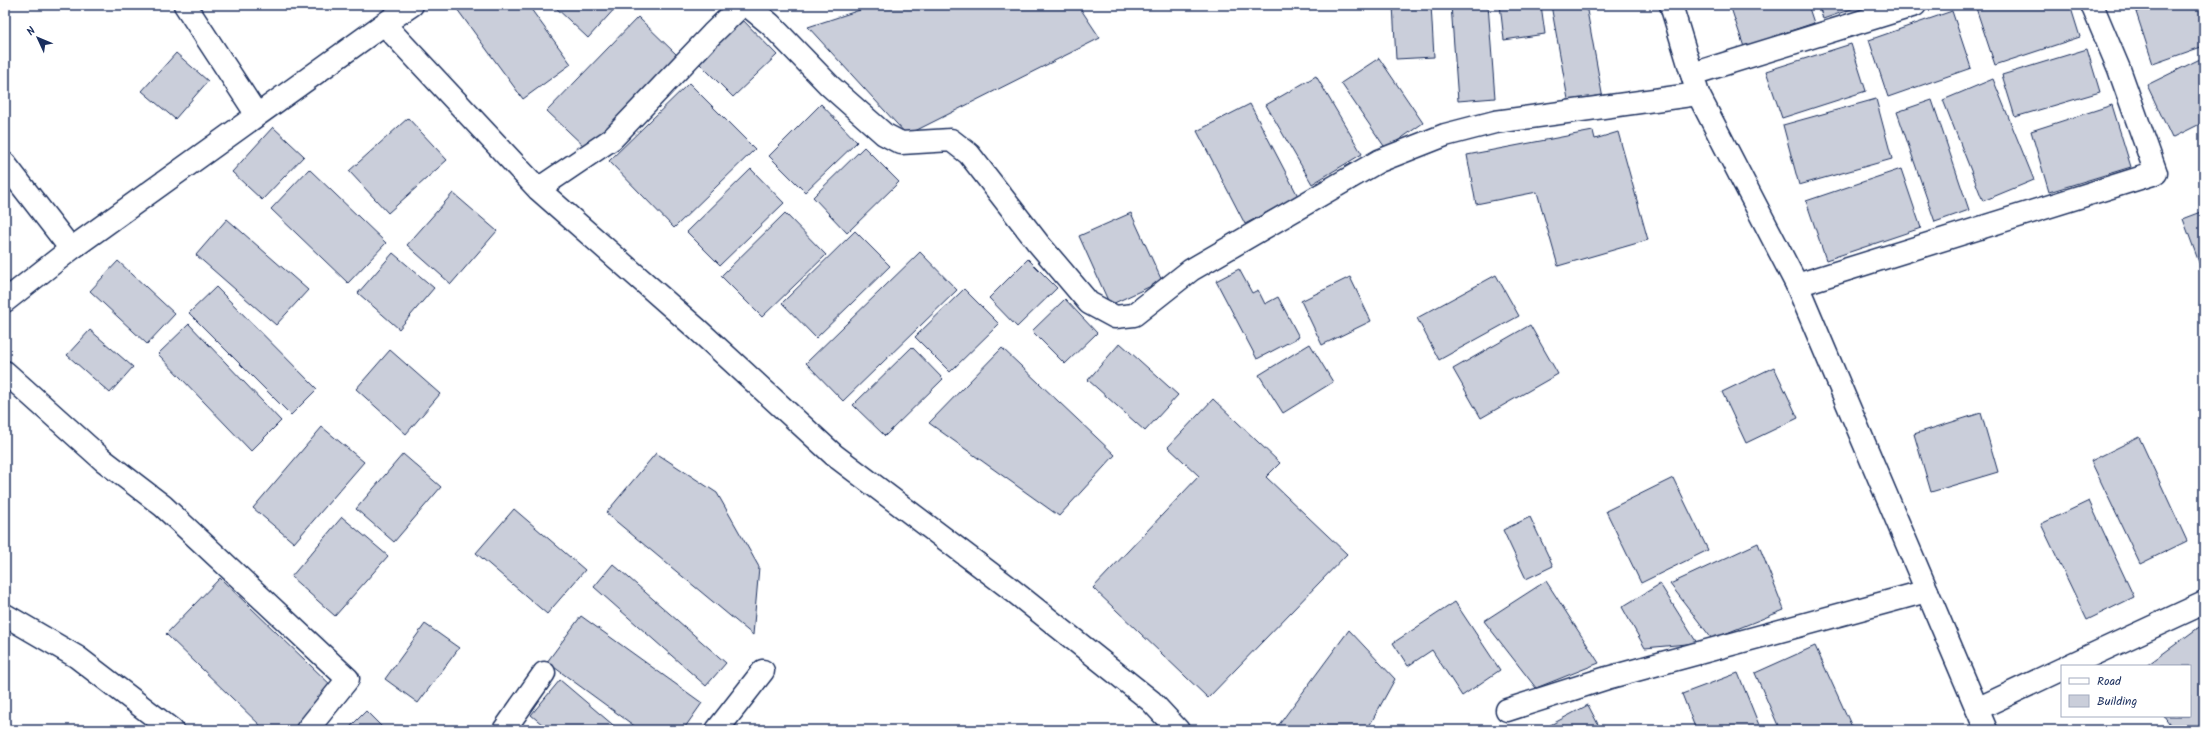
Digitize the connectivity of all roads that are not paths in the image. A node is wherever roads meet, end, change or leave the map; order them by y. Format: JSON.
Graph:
{"nodes":[{"id":1,"x":185,"y":5,"type":"edge"},
{"id":2,"x":412,"y":5,"type":"edge"},
{"id":3,"x":742,"y":5,"type":"edge"},
{"id":4,"x":747,"y":5,"type":"edge"},
{"id":5,"x":1671,"y":5,"type":"edge"},
{"id":6,"x":1916,"y":5,"type":"edge"},
{"id":7,"x":2092,"y":5,"type":"edge"},
{"id":8,"x":384,"y":24,"type":"junction"},
{"id":9,"x":1695,"y":84,"type":"junction"},
{"id":10,"x":256,"y":115,"type":"junction"},
{"id":11,"x":5,"y":164,"type":"edge"},
{"id":12,"x":538,"y":189,"type":"junction"},
{"id":13,"x":71,"y":249,"type":"junction"},
{"id":14,"x":1797,"y":285,"type":"junction"},
{"id":15,"x":5,"y":301,"type":"edge"},
{"id":16,"x":5,"y":372,"type":"edge"},
{"id":17,"x":1927,"y":591,"type":"junction"},
{"id":18,"x":2204,"y":604,"type":"edge"},
{"id":19,"x":5,"y":615,"type":"edge"},
{"id":20,"x":2070,"y":665,"type":"edge"},
{"id":21,"x":2061,"y":669,"type":"edge"},
{"id":22,"x":763,"y":671,"type":"dead end"},
{"id":23,"x":544,"y":673,"type":"dead end"},
{"id":24,"x":1977,"y":708,"type":"junction"},
{"id":25,"x":1507,"y":710,"type":"dead end"},
{"id":26,"x":172,"y":730,"type":"edge"},
{"id":27,"x":307,"y":730,"type":"edge"},
{"id":28,"x":504,"y":730,"type":"edge"},
{"id":29,"x":718,"y":730,"type":"edge"},
{"id":30,"x":1178,"y":730,"type":"edge"},
{"id":31,"x":1986,"y":730,"type":"edge"}],
"edges":[{"from":1,"to":10,"type":"street"},
{"from":2,"to":8,"type":"street"},
{"from":3,"to":12,"type":"street"},
{"from":4,"to":9,"type":"street"},
{"from":5,"to":9,"type":"street"},
{"from":6,"to":9,"type":"street"},
{"from":7,"to":14,"type":"street"},
{"from":8,"to":10,"type":"street"},
{"from":8,"to":12,"type":"street"},
{"from":9,"to":14,"type":"street"},
{"from":10,"to":13,"type":"street"},
{"from":11,"to":13,"type":"street"},
{"from":12,"to":30,"type":"street"},
{"from":13,"to":15,"type":"street"},
{"from":14,"to":17,"type":"street"},
{"from":16,"to":27,"type":"street"},
{"from":17,"to":24,"type":"street"},
{"from":17,"to":25,"type":"street"},
{"from":18,"to":20,"type":"street"},
{"from":19,"to":26,"type":"street"},
{"from":21,"to":24,"type":"street"},
{"from":22,"to":29,"type":"street"},
{"from":23,"to":28,"type":"street"},
{"from":24,"to":31,"type":"street"}]}
